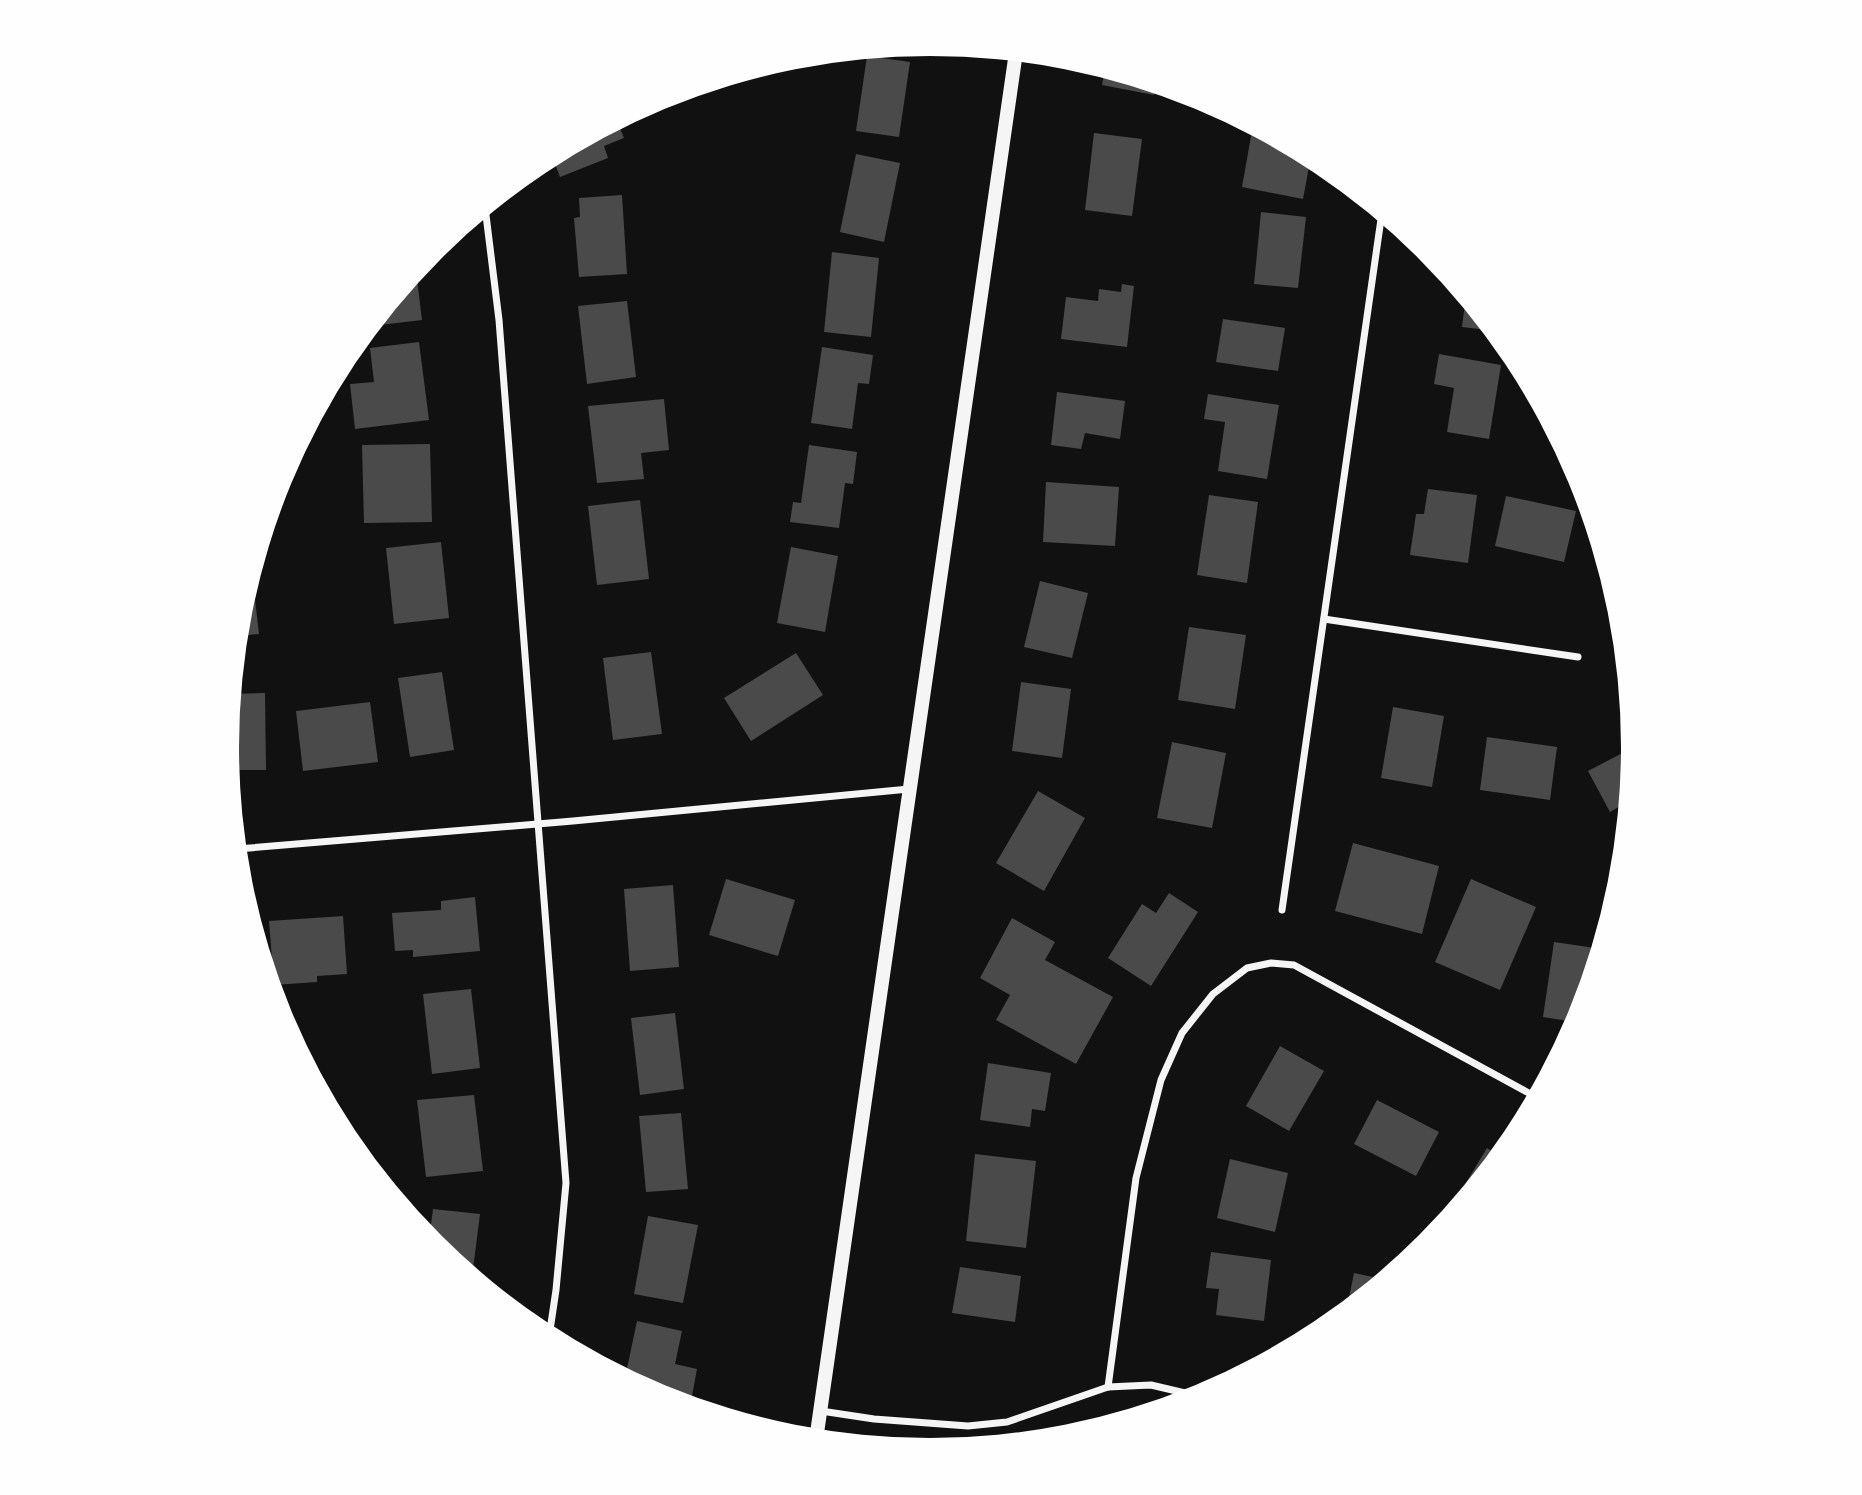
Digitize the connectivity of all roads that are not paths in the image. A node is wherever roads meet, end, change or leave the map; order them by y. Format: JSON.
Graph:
{"nodes":[{"id":1,"x":1015,"y":61,"type":"edge"},
{"id":2,"x":486,"y":219,"type":"edge"},
{"id":3,"x":1380,"y":223,"type":"edge"},
{"id":4,"x":1324,"y":619,"type":"junction"},
{"id":5,"x":1578,"y":657,"type":"dead end"},
{"id":6,"x":910,"y":789,"type":"junction"},
{"id":7,"x":540,"y":824,"type":"junction"},
{"id":8,"x":247,"y":848,"type":"edge"},
{"id":9,"x":1282,"y":911,"type":"dead end"},
{"id":10,"x":1530,"y":1093,"type":"edge"},
{"id":11,"x":551,"y":1325,"type":"edge"},
{"id":12,"x":1108,"y":1387,"type":"junction"},
{"id":13,"x":1180,"y":1392,"type":"edge"},
{"id":14,"x":821,"y":1411,"type":"junction"},
{"id":15,"x":818,"y":1429,"type":"edge"}],
"edges":[{"from":1,"to":6,"type":"main road"},
{"from":2,"to":7,"type":"street"},
{"from":3,"to":4,"type":"street"},
{"from":4,"to":5,"type":"street"},
{"from":4,"to":9,"type":"street"},
{"from":6,"to":7,"type":"street"},
{"from":6,"to":14,"type":"main road"},
{"from":7,"to":8,"type":"street"},
{"from":7,"to":11,"type":"street"},
{"from":10,"to":12,"type":"street"},
{"from":12,"to":13,"type":"street"},
{"from":12,"to":14,"type":"street"},
{"from":14,"to":15,"type":"main road"}]}
